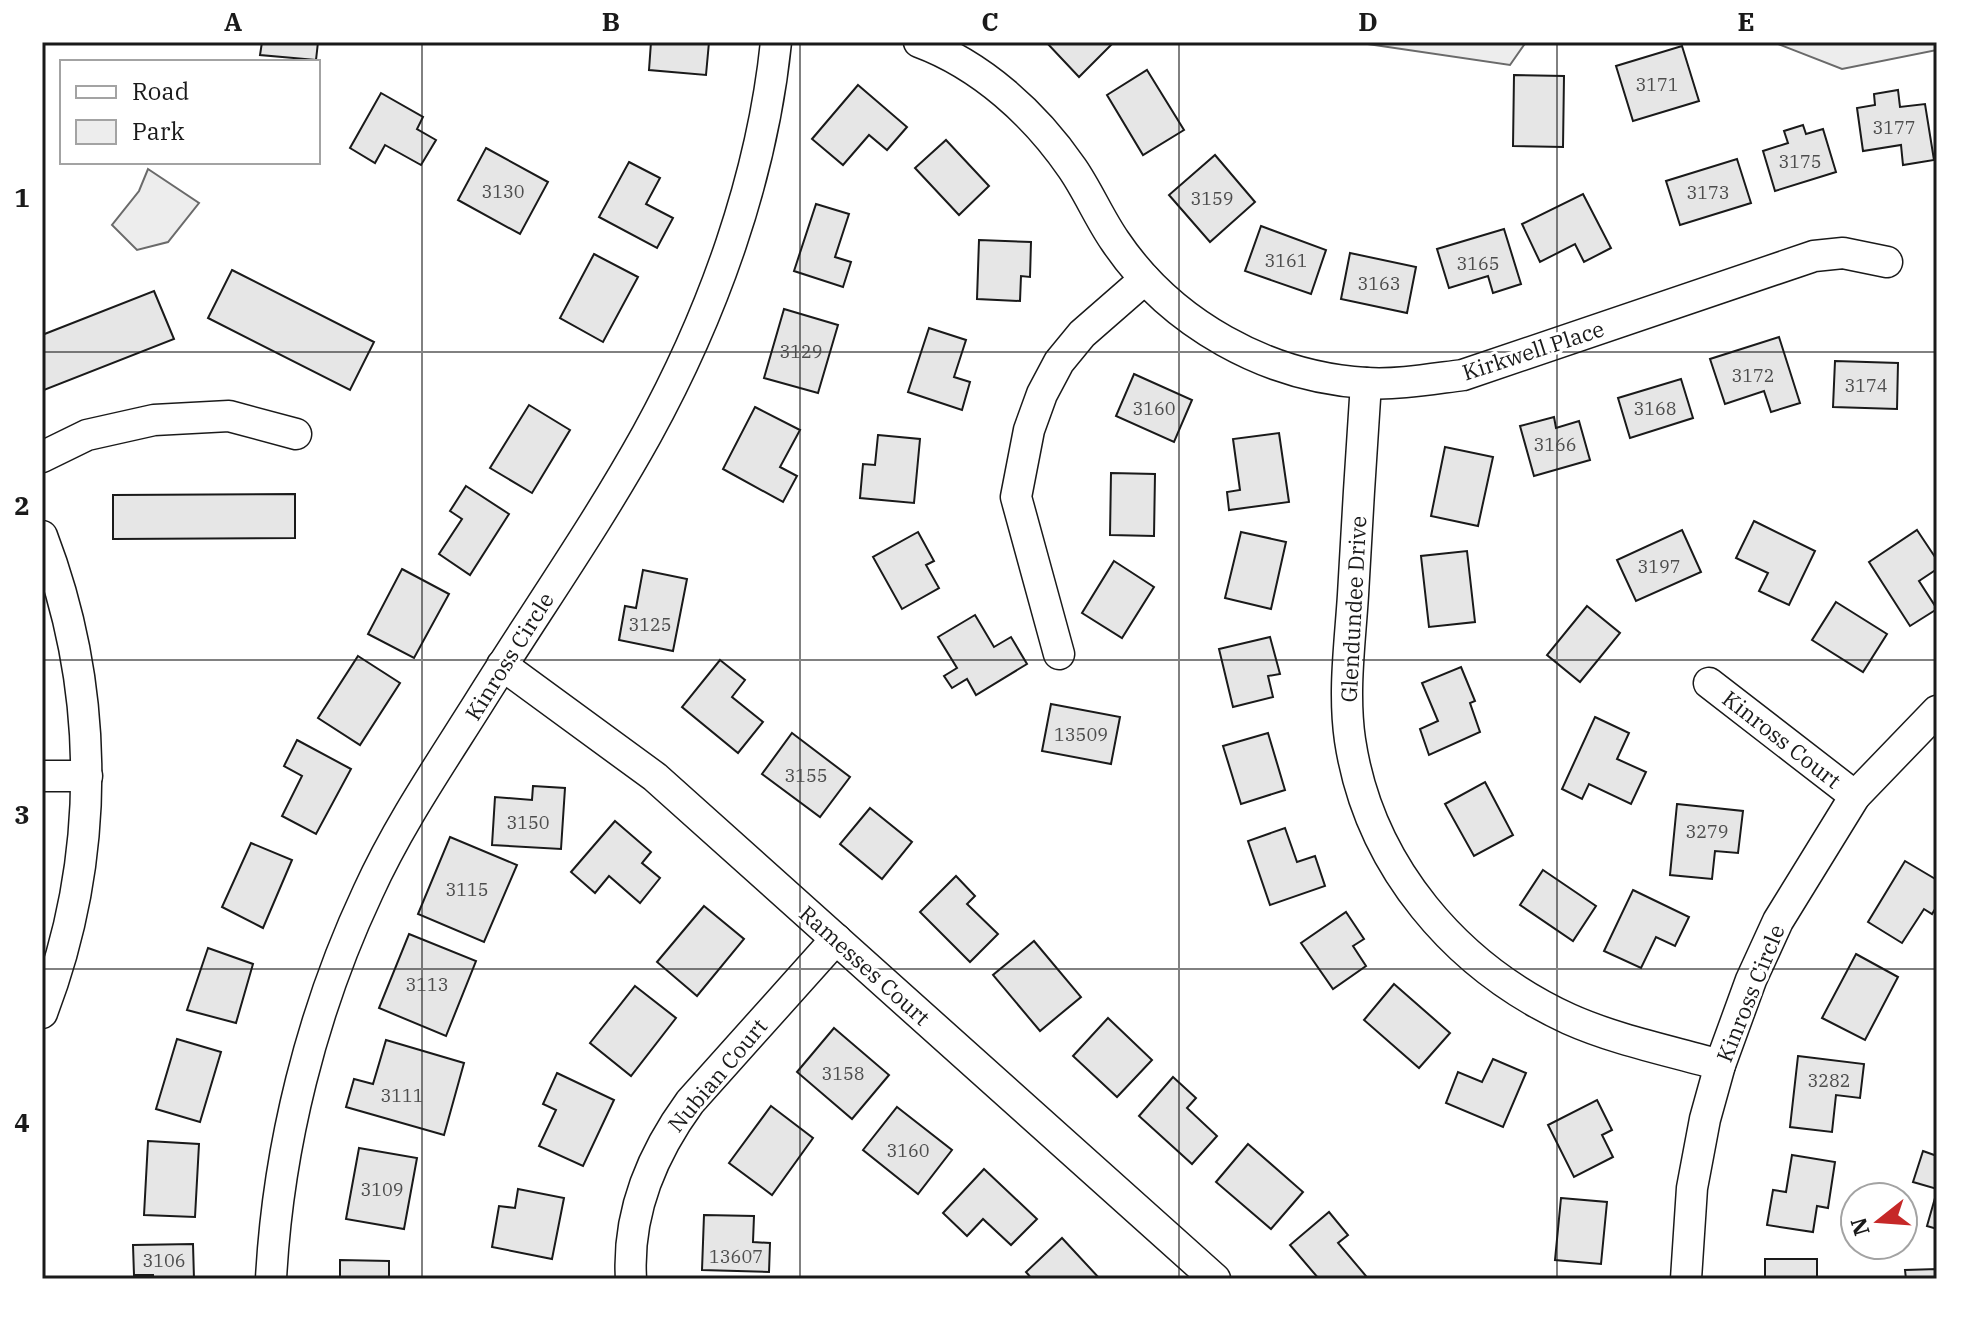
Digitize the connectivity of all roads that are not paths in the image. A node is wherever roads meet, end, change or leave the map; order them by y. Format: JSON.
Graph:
{"nodes":[{"id":1,"x":776,"y":42,"type":"edge"},
{"id":2,"x":919,"y":42,"type":"edge"},
{"id":3,"x":1887,"y":262,"type":"dead end"},
{"id":4,"x":1145,"y":279,"type":"junction"},
{"id":5,"x":1366,"y":383,"type":"junction"},
{"id":6,"x":296,"y":434,"type":"dead end"},
{"id":7,"x":42,"y":457,"type":"edge"},
{"id":8,"x":42,"y":536,"type":"edge"},
{"id":9,"x":1059,"y":654,"type":"dead end"},
{"id":10,"x":502,"y":665,"type":"junction"},
{"id":11,"x":1709,"y":683,"type":"dead end"},
{"id":12,"x":1937,"y":711,"type":"edge"},
{"id":13,"x":42,"y":776,"type":"edge"},
{"id":14,"x":87,"y":776,"type":"junction"},
{"id":15,"x":1855,"y":796,"type":"junction"},
{"id":16,"x":836,"y":939,"type":"junction"},
{"id":17,"x":42,"y":1013,"type":"edge"},
{"id":18,"x":1720,"y":1065,"type":"junction"},
{"id":19,"x":271,"y":1279,"type":"edge"},
{"id":20,"x":631,"y":1279,"type":"edge"},
{"id":21,"x":1215,"y":1279,"type":"edge"},
{"id":22,"x":1686,"y":1279,"type":"edge"}],
"edges":[{"from":1,"to":10,"type":"street","name":"Kinross Circle"},
{"from":2,"to":4,"type":"street","name":"Kirkwell Place"},
{"from":3,"to":5,"type":"street","name":"Kirkwell Place"},
{"from":4,"to":5,"type":"street","name":"Kirkwell Place"},
{"from":4,"to":9,"type":"street"},
{"from":5,"to":18,"type":"street","name":"Glendundee Drive"},
{"from":6,"to":7,"type":"street"},
{"from":8,"to":14,"type":"street"},
{"from":10,"to":16,"type":"street","name":"Ramesses Court"},
{"from":10,"to":19,"type":"street","name":"Kinross Circle"},
{"from":11,"to":15,"type":"street","name":"Kinross Court"},
{"from":12,"to":15,"type":"street","name":"Kinross Circle"},
{"from":13,"to":14,"type":"street"},
{"from":14,"to":17,"type":"street"},
{"from":15,"to":18,"type":"street","name":"Kinross Circle"},
{"from":16,"to":20,"type":"street","name":"Nubian Court"},
{"from":16,"to":21,"type":"street","name":"Ramesses Court"},
{"from":18,"to":22,"type":"street","name":"Kinross Circle"}]}
